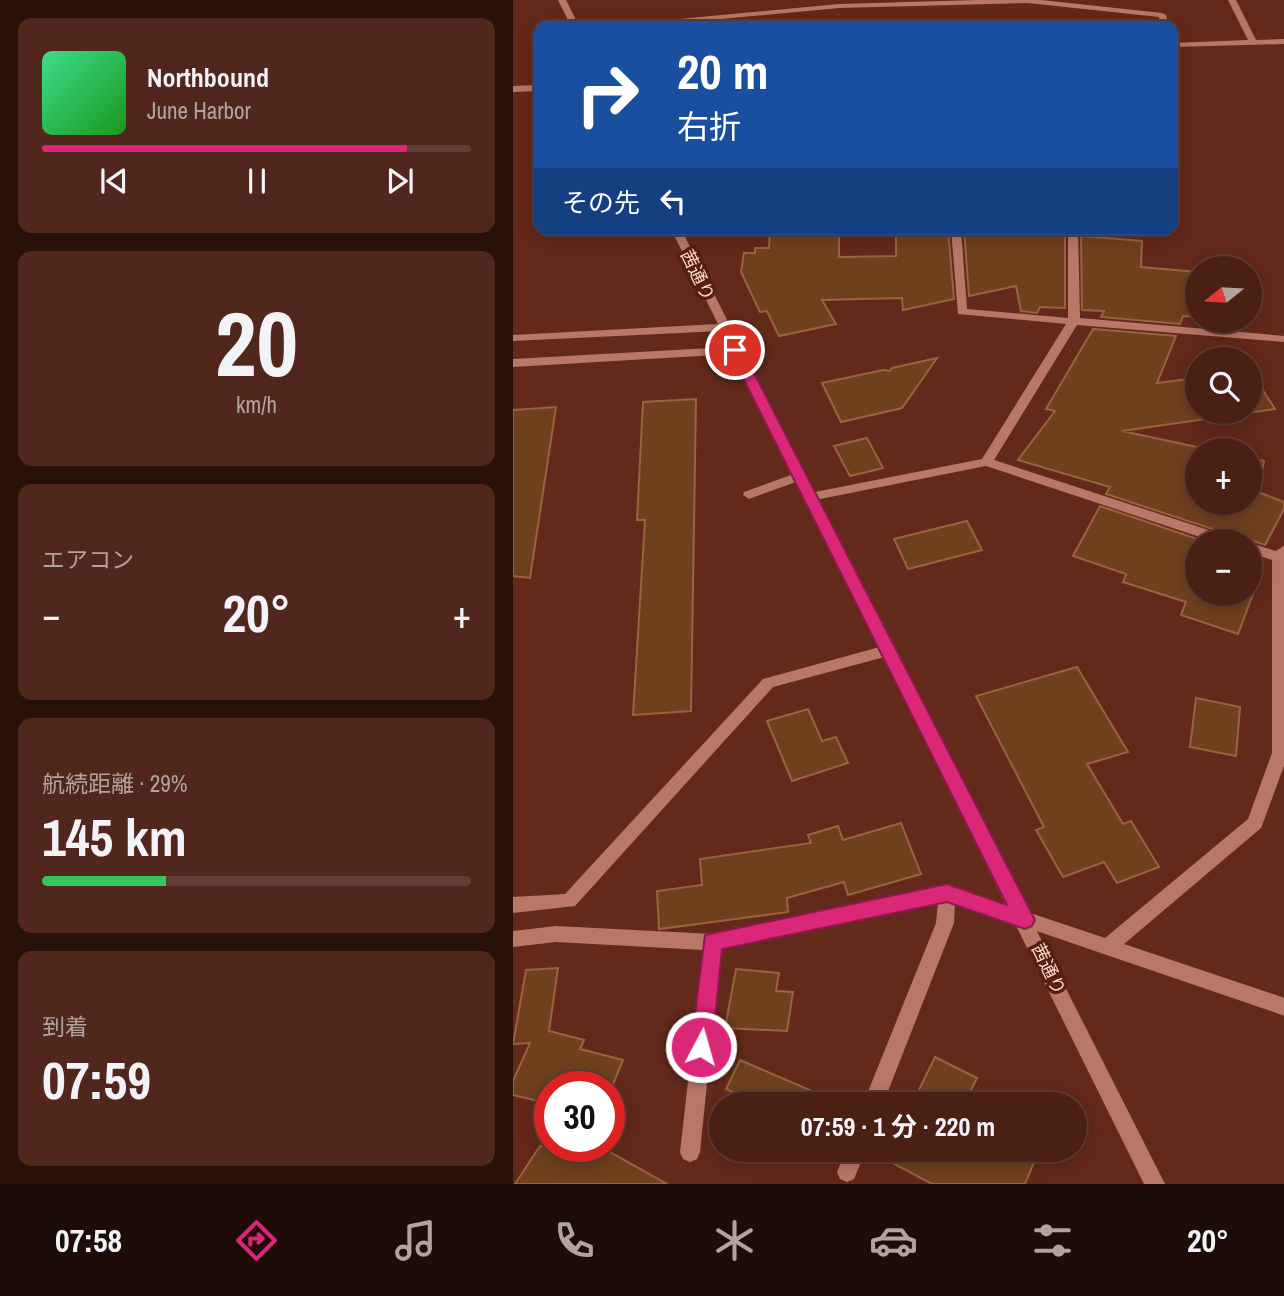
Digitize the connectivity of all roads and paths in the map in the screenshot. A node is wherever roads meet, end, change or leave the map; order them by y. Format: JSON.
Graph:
{"nodes":[{"id":1,"x":563,"y":0,"type":"edge"},
{"id":2,"x":1232,"y":0,"type":"edge"},
{"id":3,"x":573,"y":21,"type":"edge"},
{"id":4,"x":669,"y":21,"type":"edge"},
{"id":5,"x":1164,"y":21,"type":"edge"},
{"id":6,"x":1284,"y":41,"type":"edge"},
{"id":7,"x":1253,"y":42,"type":"junction"},
{"id":8,"x":1178,"y":45,"type":"edge"},
{"id":9,"x":534,"y":88,"type":"edge"},
{"id":10,"x":513,"y":89,"type":"edge"},
{"id":11,"x":679,"y":235,"type":"edge"},
{"id":12,"x":956,"y":235,"type":"edge"},
{"id":13,"x":1073,"y":235,"type":"edge"},
{"id":14,"x":1074,"y":321,"type":"junction"},
{"id":15,"x":724,"y":327,"type":"junction"},
{"id":16,"x":513,"y":338,"type":"edge"},
{"id":17,"x":1284,"y":339,"type":"edge"},
{"id":18,"x":735,"y":350,"type":"junction"},
{"id":19,"x":513,"y":363,"type":"edge"},
{"id":20,"x":986,"y":462,"type":"junction"},
{"id":21,"x":799,"y":476,"type":"junction"},
{"id":22,"x":749,"y":495,"type":"dead end"},
{"id":23,"x":810,"y":497,"type":"junction"},
{"id":24,"x":1191,"y":529,"type":"edge"},
{"id":25,"x":1262,"y":551,"type":"edge"},
{"id":26,"x":1282,"y":556,"type":"edge"},
{"id":27,"x":887,"y":651,"type":"junction"},
{"id":28,"x":947,"y":893,"type":"junction"},
{"id":29,"x":513,"y":905,"type":"edge"},
{"id":30,"x":1025,"y":920,"type":"junction"},
{"id":31,"x":513,"y":939,"type":"edge"},
{"id":32,"x":713,"y":942,"type":"junction"},
{"id":33,"x":1107,"y":947,"type":"junction"},
{"id":34,"x":1284,"y":1007,"type":"edge"},
{"id":35,"x":878,"y":1092,"type":"edge"},
{"id":36,"x":690,"y":1152,"type":"dead end"},
{"id":37,"x":851,"y":1162,"type":"edge"},
{"id":38,"x":847,"y":1172,"type":"dead end"},
{"id":39,"x":1155,"y":1184,"type":"edge"}],
"edges":[{"from":1,"to":3,"type":"street"},
{"from":2,"to":7,"type":"street"},
{"from":4,"to":5,"type":"street"},
{"from":6,"to":7,"type":"street"},
{"from":7,"to":8,"type":"street"},
{"from":9,"to":10,"type":"street"},
{"from":11,"to":15,"type":"street","name":"茜通り"},
{"from":12,"to":14,"type":"street"},
{"from":13,"to":14,"type":"street"},
{"from":14,"to":17,"type":"street"},
{"from":14,"to":20,"type":"street"},
{"from":15,"to":16,"type":"street"},
{"from":15,"to":18,"type":"street","name":"茜通り"},
{"from":18,"to":19,"type":"street"},
{"from":18,"to":21,"type":"street","name":"茜通り"},
{"from":20,"to":23,"type":"street"},
{"from":20,"to":24,"type":"street"},
{"from":21,"to":22,"type":"street"},
{"from":21,"to":23,"type":"street","name":"茜通り"},
{"from":23,"to":27,"type":"street","name":"茜通り"},
{"from":25,"to":26,"type":"street"},
{"from":26,"to":33,"type":"street"},
{"from":27,"to":29,"type":"street"},
{"from":27,"to":30,"type":"street","name":"茜通り"},
{"from":28,"to":30,"type":"street"},
{"from":28,"to":32,"type":"street"},
{"from":28,"to":35,"type":"street"},
{"from":30,"to":33,"type":"street"},
{"from":30,"to":39,"type":"street","name":"茜通り"},
{"from":31,"to":32,"type":"street"},
{"from":32,"to":36,"type":"street"},
{"from":33,"to":34,"type":"street"},
{"from":37,"to":38,"type":"street"}]}
